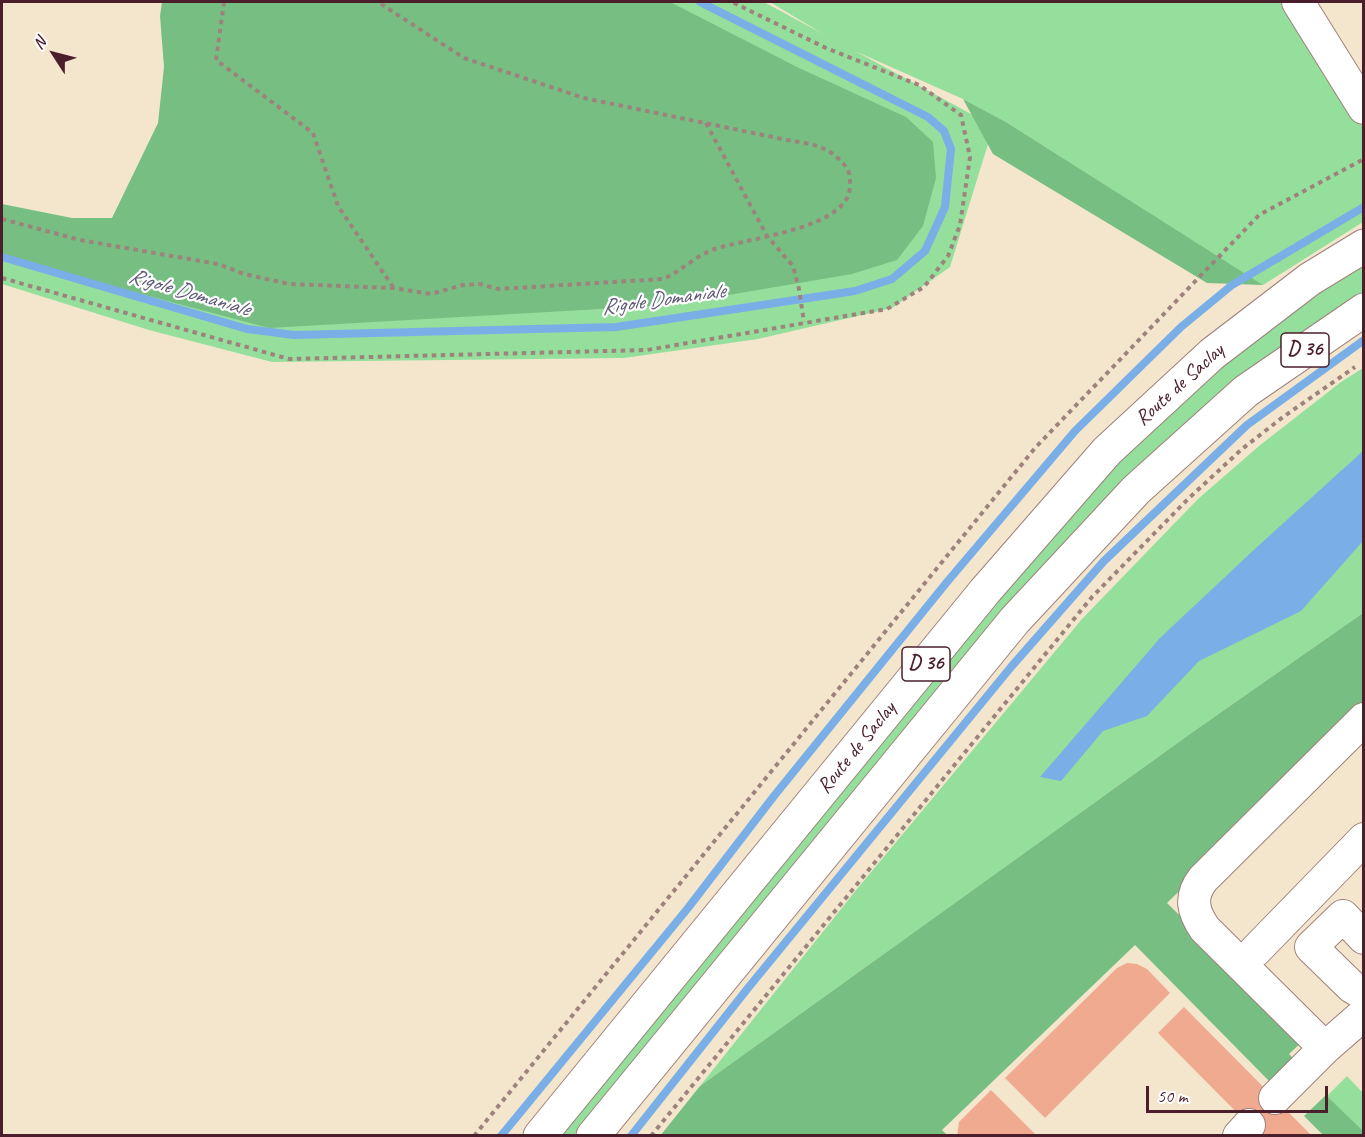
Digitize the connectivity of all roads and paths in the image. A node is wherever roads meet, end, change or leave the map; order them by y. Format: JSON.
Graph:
{"nodes":[{"id":1,"x":224,"y":2,"type":"edge"},
{"id":2,"x":378,"y":2,"type":"edge"},
{"id":3,"x":732,"y":2,"type":"edge"},
{"id":4,"x":1298,"y":2,"type":"edge"},
{"id":5,"x":1364,"y":108,"type":"edge"},
{"id":6,"x":706,"y":122,"type":"junction"},
{"id":7,"x":1364,"y":159,"type":"edge"},
{"id":8,"x":2,"y":219,"type":"edge"},
{"id":9,"x":767,"y":237,"type":"junction"},
{"id":10,"x":1364,"y":246,"type":"edge"},
{"id":11,"x":2,"y":278,"type":"edge"},
{"id":12,"x":393,"y":288,"type":"junction"},
{"id":13,"x":1364,"y":310,"type":"edge"},
{"id":14,"x":804,"y":322,"type":"junction"},
{"id":15,"x":1355,"y":367,"type":"dead end"},
{"id":16,"x":1364,"y":719,"type":"edge"},
{"id":17,"x":1364,"y":839,"type":"edge"},
{"id":18,"x":1364,"y":938,"type":"edge"},
{"id":19,"x":1360,"y":999,"type":"edge"},
{"id":20,"x":1332,"y":1041,"type":"junction"},
{"id":21,"x":1275,"y":1098,"type":"dead end"},
{"id":22,"x":474,"y":1136,"type":"edge"},
{"id":23,"x":540,"y":1136,"type":"edge"},
{"id":24,"x":593,"y":1136,"type":"edge"},
{"id":25,"x":651,"y":1136,"type":"edge"}],
"edges":[{"from":1,"to":12,"type":"path"},
{"from":2,"to":6,"type":"path"},
{"from":3,"to":14,"type":"path"},
{"from":4,"to":5,"type":"street"},
{"from":6,"to":9,"type":"path"},
{"from":6,"to":9,"type":"path"},
{"from":7,"to":22,"type":"path"},
{"from":8,"to":12,"type":"path"},
{"from":9,"to":12,"type":"path"},
{"from":9,"to":14,"type":"path"},
{"from":10,"to":23,"type":"main road","name":"Route de Saclay","number":"D 36"},
{"from":11,"to":14,"type":"path"},
{"from":13,"to":24,"type":"main road","name":"Route de Saclay","number":"D 36"},
{"from":15,"to":25,"type":"path"},
{"from":16,"to":20,"type":"street"},
{"from":17,"to":20,"type":"street"},
{"from":18,"to":19,"type":"street"},
{"from":19,"to":20,"type":"street"},
{"from":20,"to":21,"type":"street"}]}
